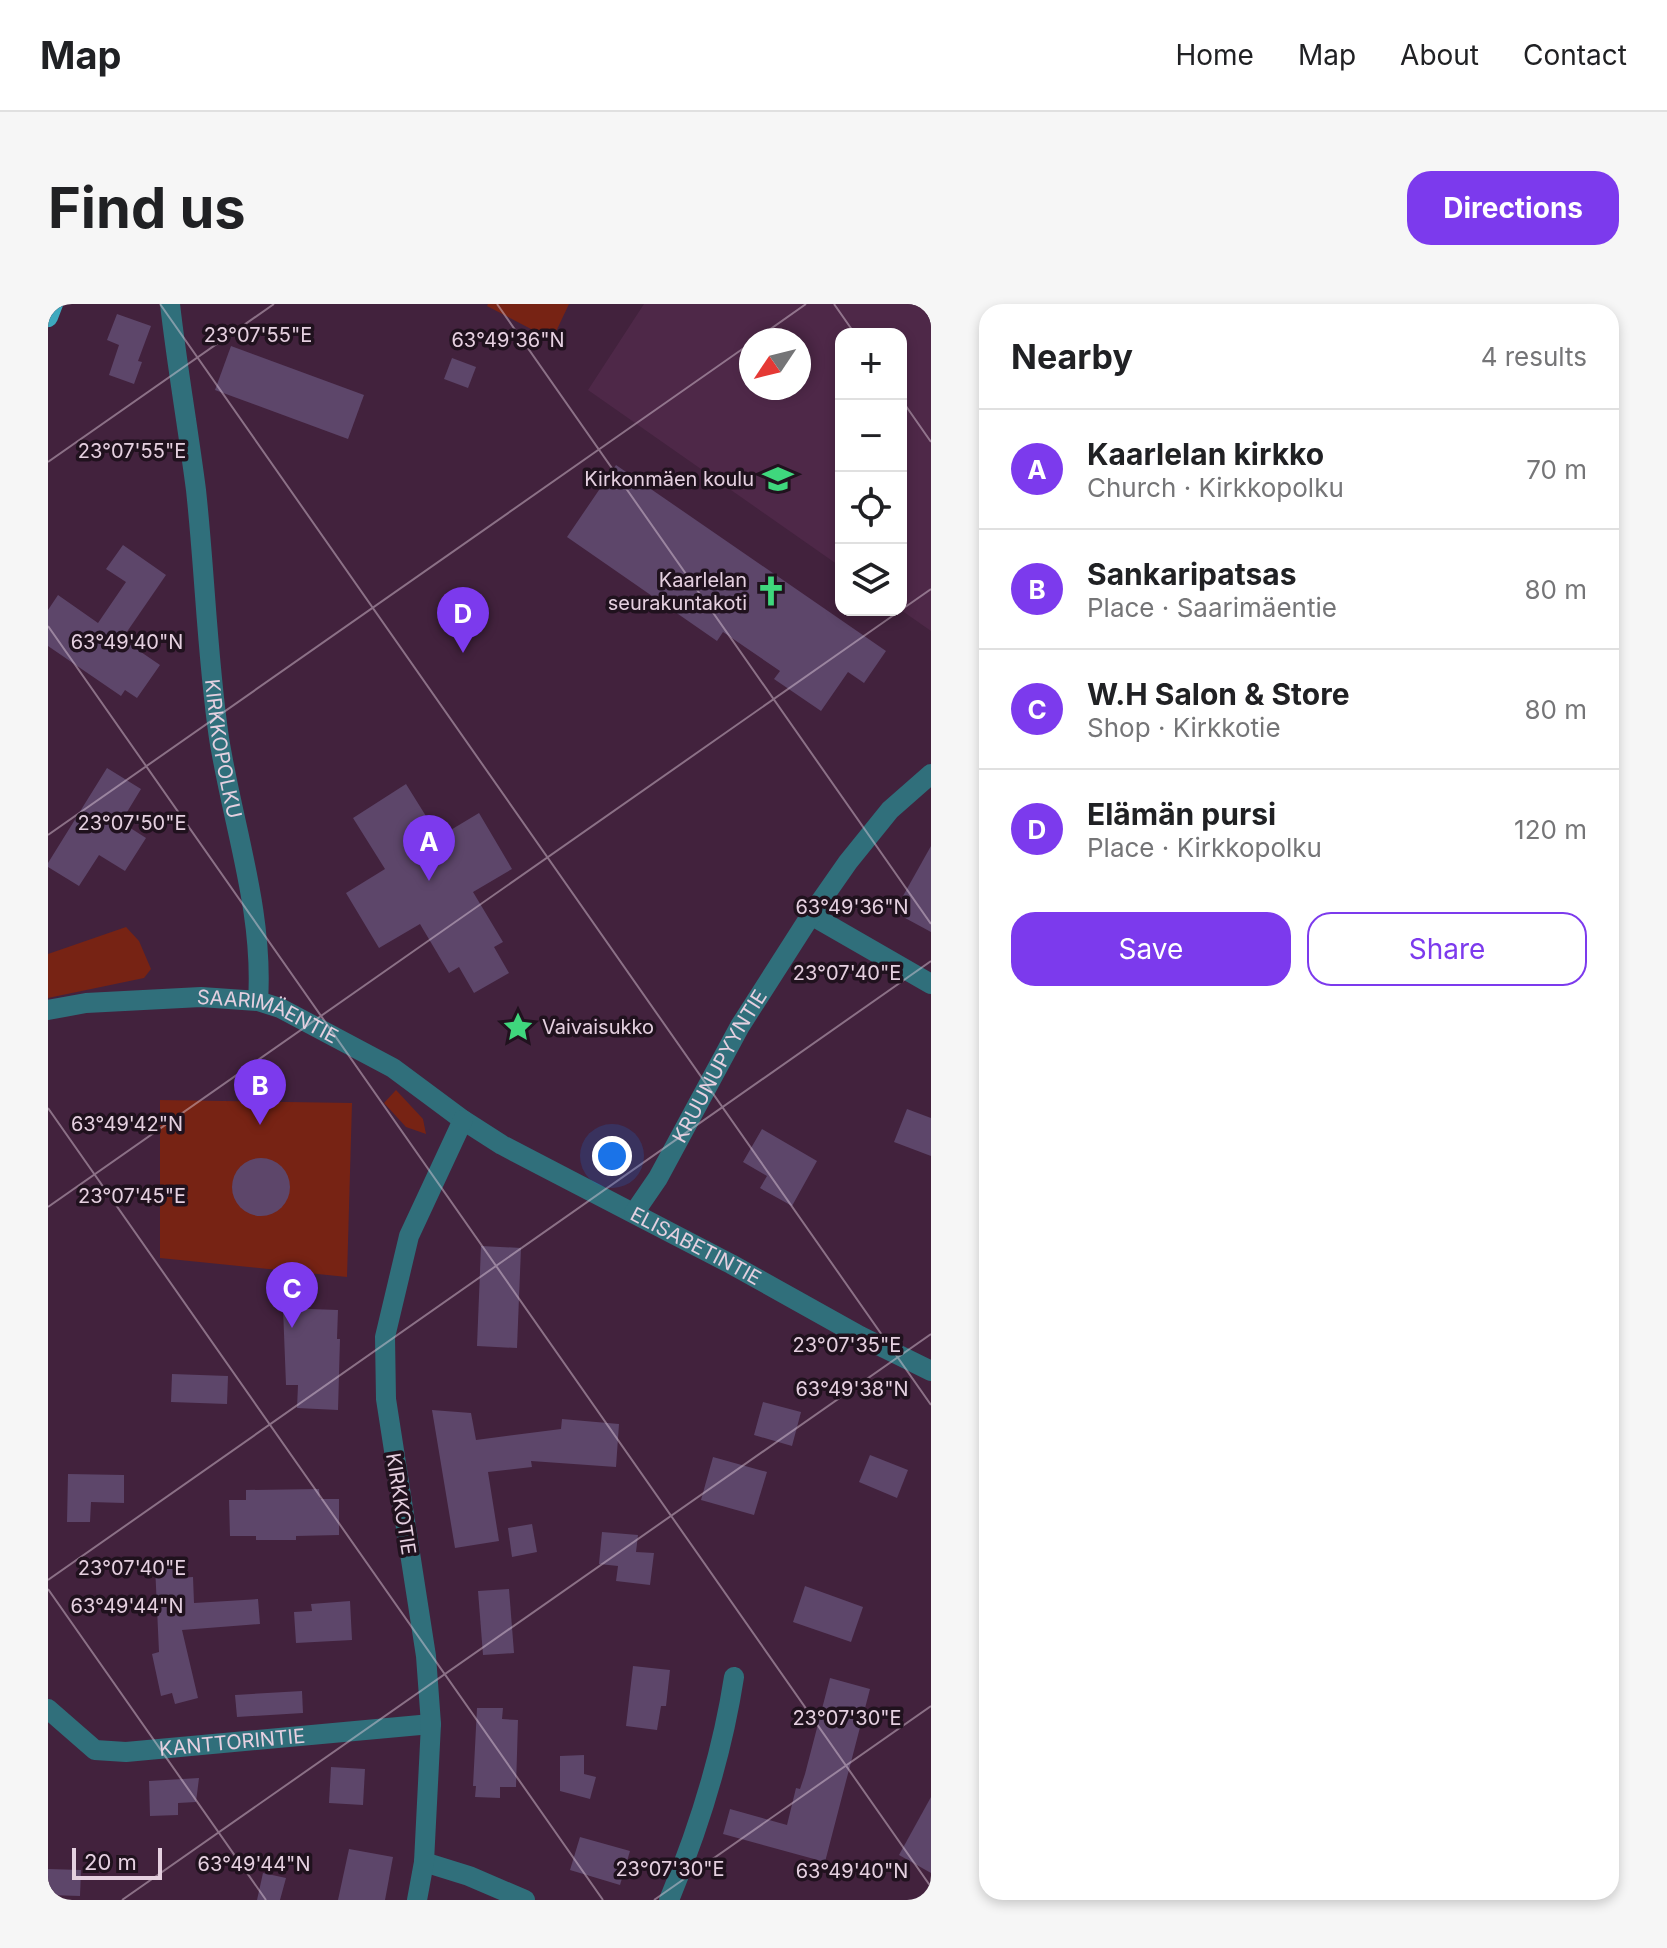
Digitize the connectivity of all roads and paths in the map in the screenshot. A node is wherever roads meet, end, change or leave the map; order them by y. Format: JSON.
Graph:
{"nodes":[{"id":1,"x":53,"y":304,"type":"edge"},
{"id":2,"x":170,"y":304,"type":"edge"},
{"id":3,"x":48,"y":317,"type":"edge"},
{"id":4,"x":931,"y":774,"type":"edge"},
{"id":5,"x":811,"y":915,"type":"junction"},
{"id":6,"x":931,"y":984,"type":"edge"},
{"id":7,"x":258,"y":1001,"type":"junction"},
{"id":8,"x":48,"y":1010,"type":"edge"},
{"id":9,"x":463,"y":1120,"type":"junction"},
{"id":10,"x":634,"y":1213,"type":"junction"},
{"id":11,"x":931,"y":1371,"type":"edge"},
{"id":12,"x":734,"y":1677,"type":"dead end"},
{"id":13,"x":48,"y":1709,"type":"edge"},
{"id":14,"x":431,"y":1724,"type":"junction"},
{"id":15,"x":424,"y":1862,"type":"junction"},
{"id":16,"x":417,"y":1900,"type":"edge"},
{"id":17,"x":525,"y":1900,"type":"edge"},
{"id":18,"x":669,"y":1900,"type":"edge"}],
"edges":[{"from":1,"to":3,"type":"main road"},
{"from":2,"to":7,"type":"street","name":"KIRKKOPOLKU"},
{"from":4,"to":5,"type":"street","name":"KRUUNUPYYNTIE"},
{"from":5,"to":6,"type":"street"},
{"from":5,"to":10,"type":"street","name":"KRUUNUPYYNTIE"},
{"from":7,"to":8,"type":"street","name":"SAARIMÄENTIE"},
{"from":7,"to":9,"type":"street","name":"SAARIMÄENTIE"},
{"from":9,"to":10,"type":"street","name":"ELISABETINTIE"},
{"from":9,"to":14,"type":"street","name":"KIRKKOTIE"},
{"from":10,"to":11,"type":"street","name":"ELISABETINTIE"},
{"from":12,"to":18,"type":"street"},
{"from":13,"to":14,"type":"street","name":"KANTTORINTIE"},
{"from":14,"to":15,"type":"street","name":"KIRKKOTIE"},
{"from":15,"to":16,"type":"street","name":"KIRKKOTIE"},
{"from":15,"to":17,"type":"street"}]}
